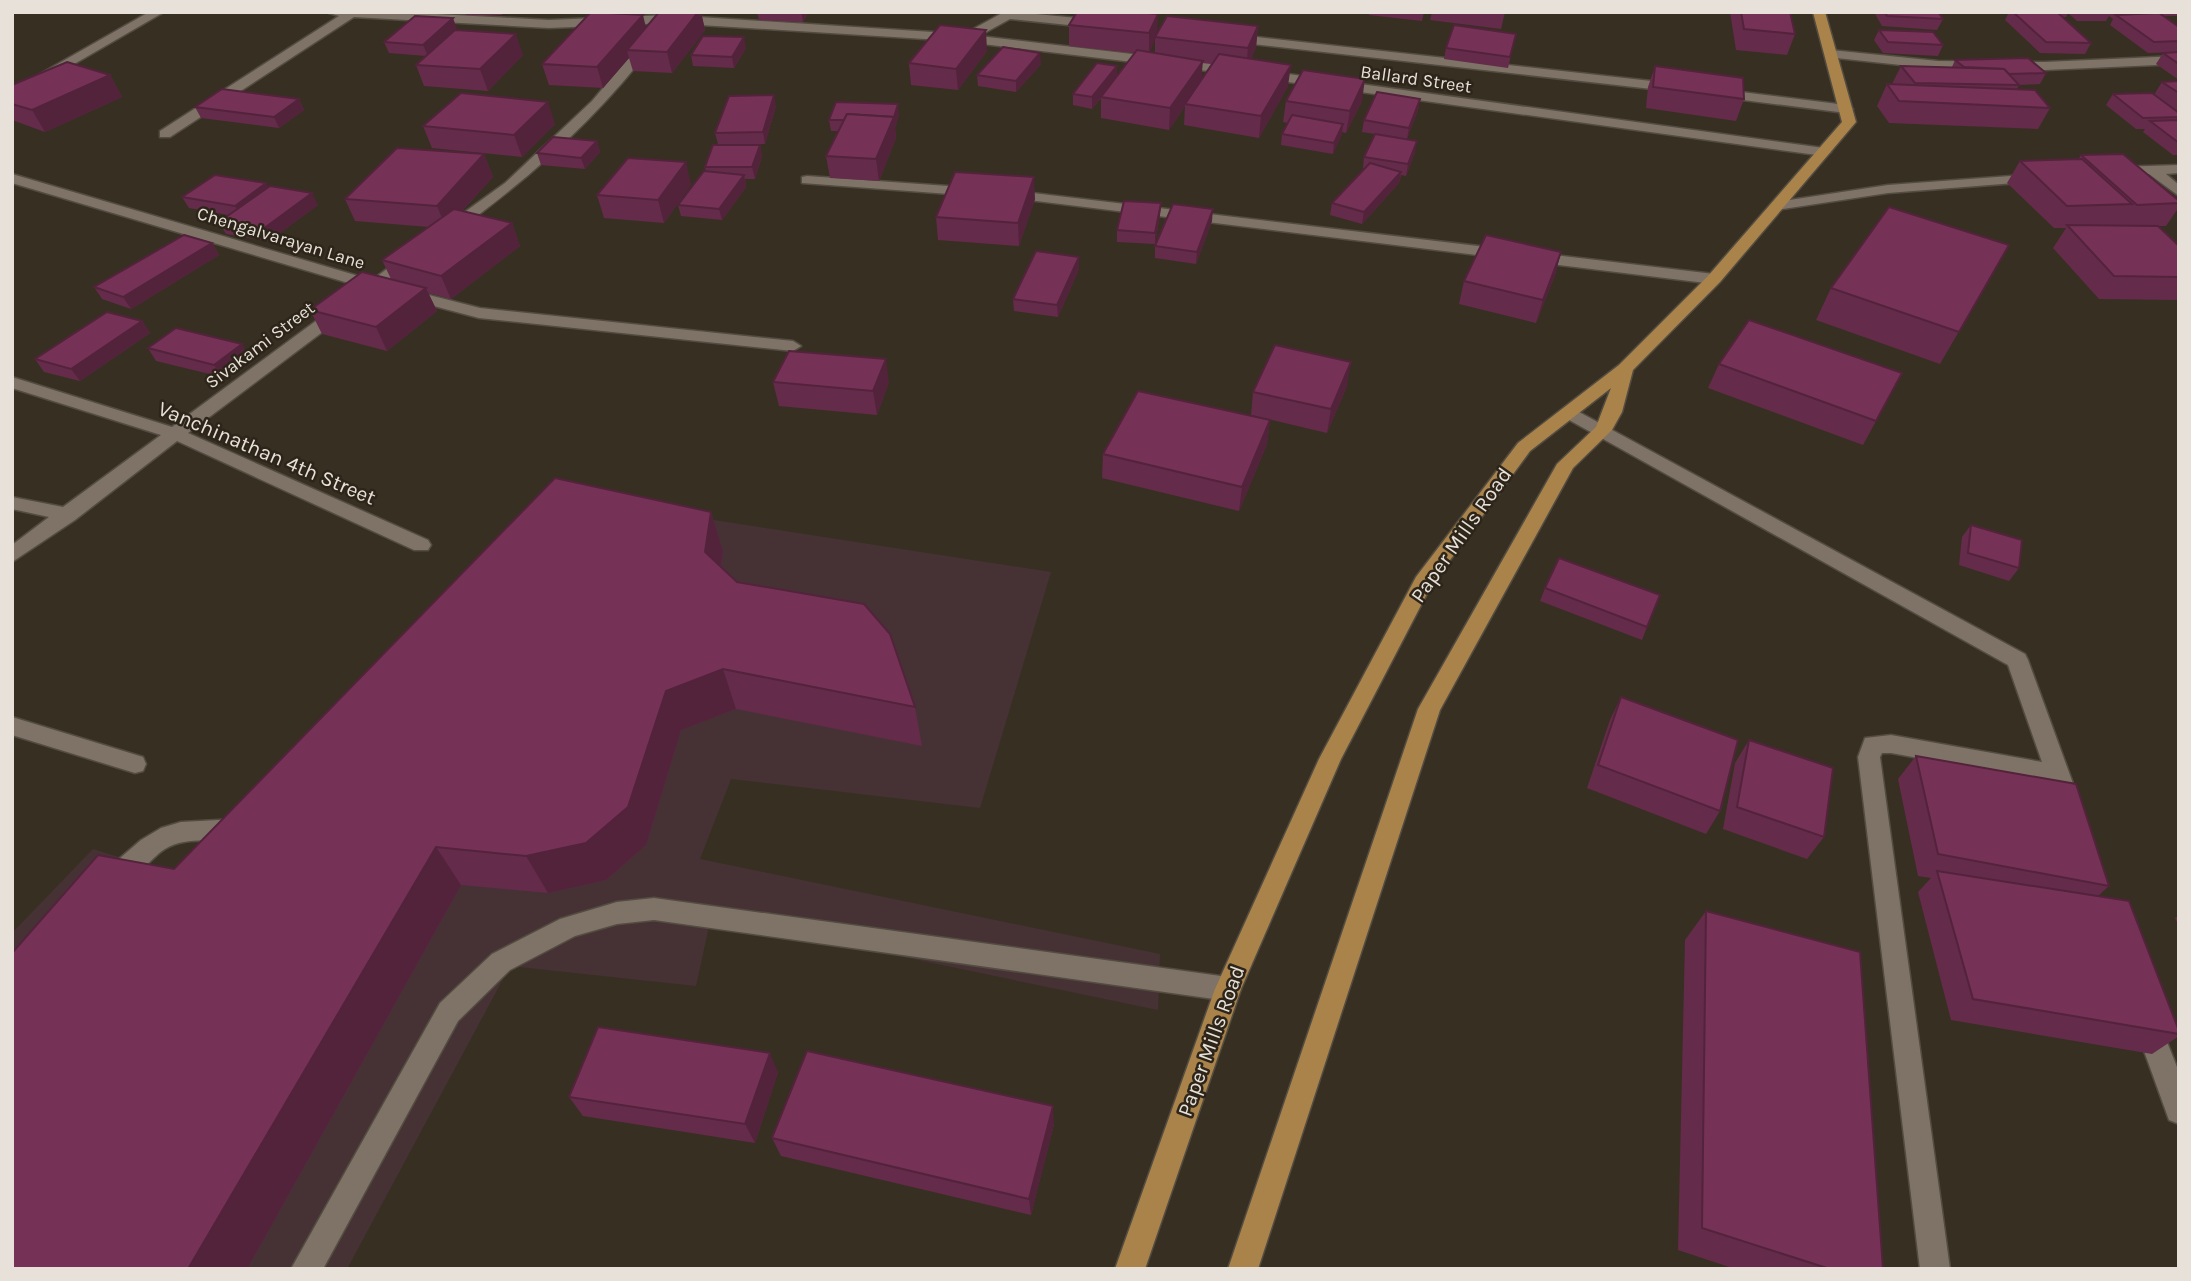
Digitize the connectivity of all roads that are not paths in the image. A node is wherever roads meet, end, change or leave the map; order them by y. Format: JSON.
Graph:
{"nodes":[{"id":1,"x":158,"y":12,"type":"edge"},
{"id":2,"x":332,"y":12,"type":"edge"},
{"id":3,"x":1819,"y":12,"type":"edge"},
{"id":4,"x":349,"y":15,"type":"junction"},
{"id":5,"x":669,"y":16,"type":"edge"},
{"id":6,"x":1117,"y":26,"type":"edge"},
{"id":7,"x":1212,"y":36,"type":"edge"},
{"id":8,"x":966,"y":38,"type":"junction"},
{"id":9,"x":1831,"y":54,"type":"junction"},
{"id":10,"x":2179,"y":60,"type":"edge"},
{"id":11,"x":12,"y":96,"type":"edge"},
{"id":12,"x":1846,"y":109,"type":"junction"},
{"id":13,"x":165,"y":134,"type":"dead end"},
{"id":14,"x":1824,"y":152,"type":"junction"},
{"id":15,"x":2179,"y":170,"type":"edge"},
{"id":16,"x":2104,"y":172,"type":"edge"},
{"id":17,"x":2155,"y":172,"type":"junction"},
{"id":18,"x":2050,"y":177,"type":"edge"},
{"id":19,"x":12,"y":178,"type":"edge"},
{"id":20,"x":807,"y":180,"type":"dead end"},
{"id":21,"x":2179,"y":192,"type":"edge"},
{"id":22,"x":1777,"y":206,"type":"junction"},
{"id":23,"x":1714,"y":279,"type":"junction"},
{"id":24,"x":373,"y":285,"type":"junction"},
{"id":25,"x":793,"y":346,"type":"dead end"},
{"id":26,"x":1625,"y":369,"type":"junction"},
{"id":27,"x":12,"y":382,"type":"edge"},
{"id":28,"x":1568,"y":412,"type":"junction"},
{"id":29,"x":1603,"y":430,"type":"junction"},
{"id":30,"x":174,"y":433,"type":"junction"},
{"id":31,"x":12,"y":503,"type":"edge"},
{"id":32,"x":68,"y":514,"type":"junction"},
{"id":33,"x":421,"y":545,"type":"dead end"},
{"id":34,"x":12,"y":555,"type":"edge"},
{"id":35,"x":12,"y":726,"type":"edge"},
{"id":36,"x":135,"y":764,"type":"dead end"},
{"id":37,"x":2057,"y":774,"type":"junction"},
{"id":38,"x":259,"y":821,"type":"edge"},
{"id":39,"x":2076,"y":825,"type":"edge"},
{"id":40,"x":100,"y":894,"type":"edge"},
{"id":41,"x":1228,"y":989,"type":"junction"},
{"id":42,"x":2141,"y":1007,"type":"edge"},
{"id":43,"x":2179,"y":1110,"type":"edge"},
{"id":44,"x":306,"y":1269,"type":"edge"},
{"id":45,"x":1130,"y":1269,"type":"edge"},
{"id":46,"x":1243,"y":1269,"type":"edge"},
{"id":47,"x":1935,"y":1269,"type":"edge"}],
"edges":[{"from":1,"to":11,"type":"street"},
{"from":2,"to":4,"type":"street","name":"Ballard Street"},
{"from":3,"to":9,"type":"main road"},
{"from":4,"to":5,"type":"street","name":"Ballard Street"},
{"from":4,"to":13,"type":"street"},
{"from":5,"to":8,"type":"street","name":"Ballard Street"},
{"from":5,"to":24,"type":"street","name":"Sivakami Street"},
{"from":6,"to":8,"type":"street"},
{"from":7,"to":12,"type":"street"},
{"from":8,"to":14,"type":"street","name":"Ballard Street"},
{"from":9,"to":10,"type":"street"},
{"from":9,"to":12,"type":"main road"},
{"from":12,"to":14,"type":"main road","name":"Paper Mills Road"},
{"from":14,"to":22,"type":"main road","name":"Paper Mills Road"},
{"from":15,"to":17,"type":"street"},
{"from":16,"to":17,"type":"street"},
{"from":17,"to":21,"type":"street"},
{"from":18,"to":22,"type":"street"},
{"from":19,"to":24,"type":"street","name":"Chengalvarayan Lane"},
{"from":20,"to":23,"type":"street"},
{"from":22,"to":23,"type":"main road","name":"Paper Mills Road"},
{"from":23,"to":26,"type":"main road","name":"Paper Mills Road"},
{"from":24,"to":25,"type":"street","name":"Chengalvarayan Lane"},
{"from":24,"to":30,"type":"street","name":"Sivakami Street"},
{"from":26,"to":28,"type":"main road","name":"Paper Mills Road"},
{"from":26,"to":29,"type":"main road"},
{"from":27,"to":30,"type":"street","name":"Vanchinathan 4th Street"},
{"from":28,"to":29,"type":"street"},
{"from":28,"to":41,"type":"main road","name":"Paper Mills Road"},
{"from":29,"to":37,"type":"street"},
{"from":29,"to":46,"type":"main road"},
{"from":30,"to":32,"type":"street","name":"Sivakami Street"},
{"from":30,"to":33,"type":"street","name":"Vanchinathan 4th Street"},
{"from":31,"to":32,"type":"street"},
{"from":32,"to":34,"type":"street","name":"Sivakami Street"},
{"from":35,"to":36,"type":"street"},
{"from":37,"to":39,"type":"street"},
{"from":37,"to":47,"type":"street"},
{"from":38,"to":40,"type":"street"},
{"from":41,"to":44,"type":"street"},
{"from":41,"to":45,"type":"main road","name":"Paper Mills Road"},
{"from":42,"to":43,"type":"street"}]}
